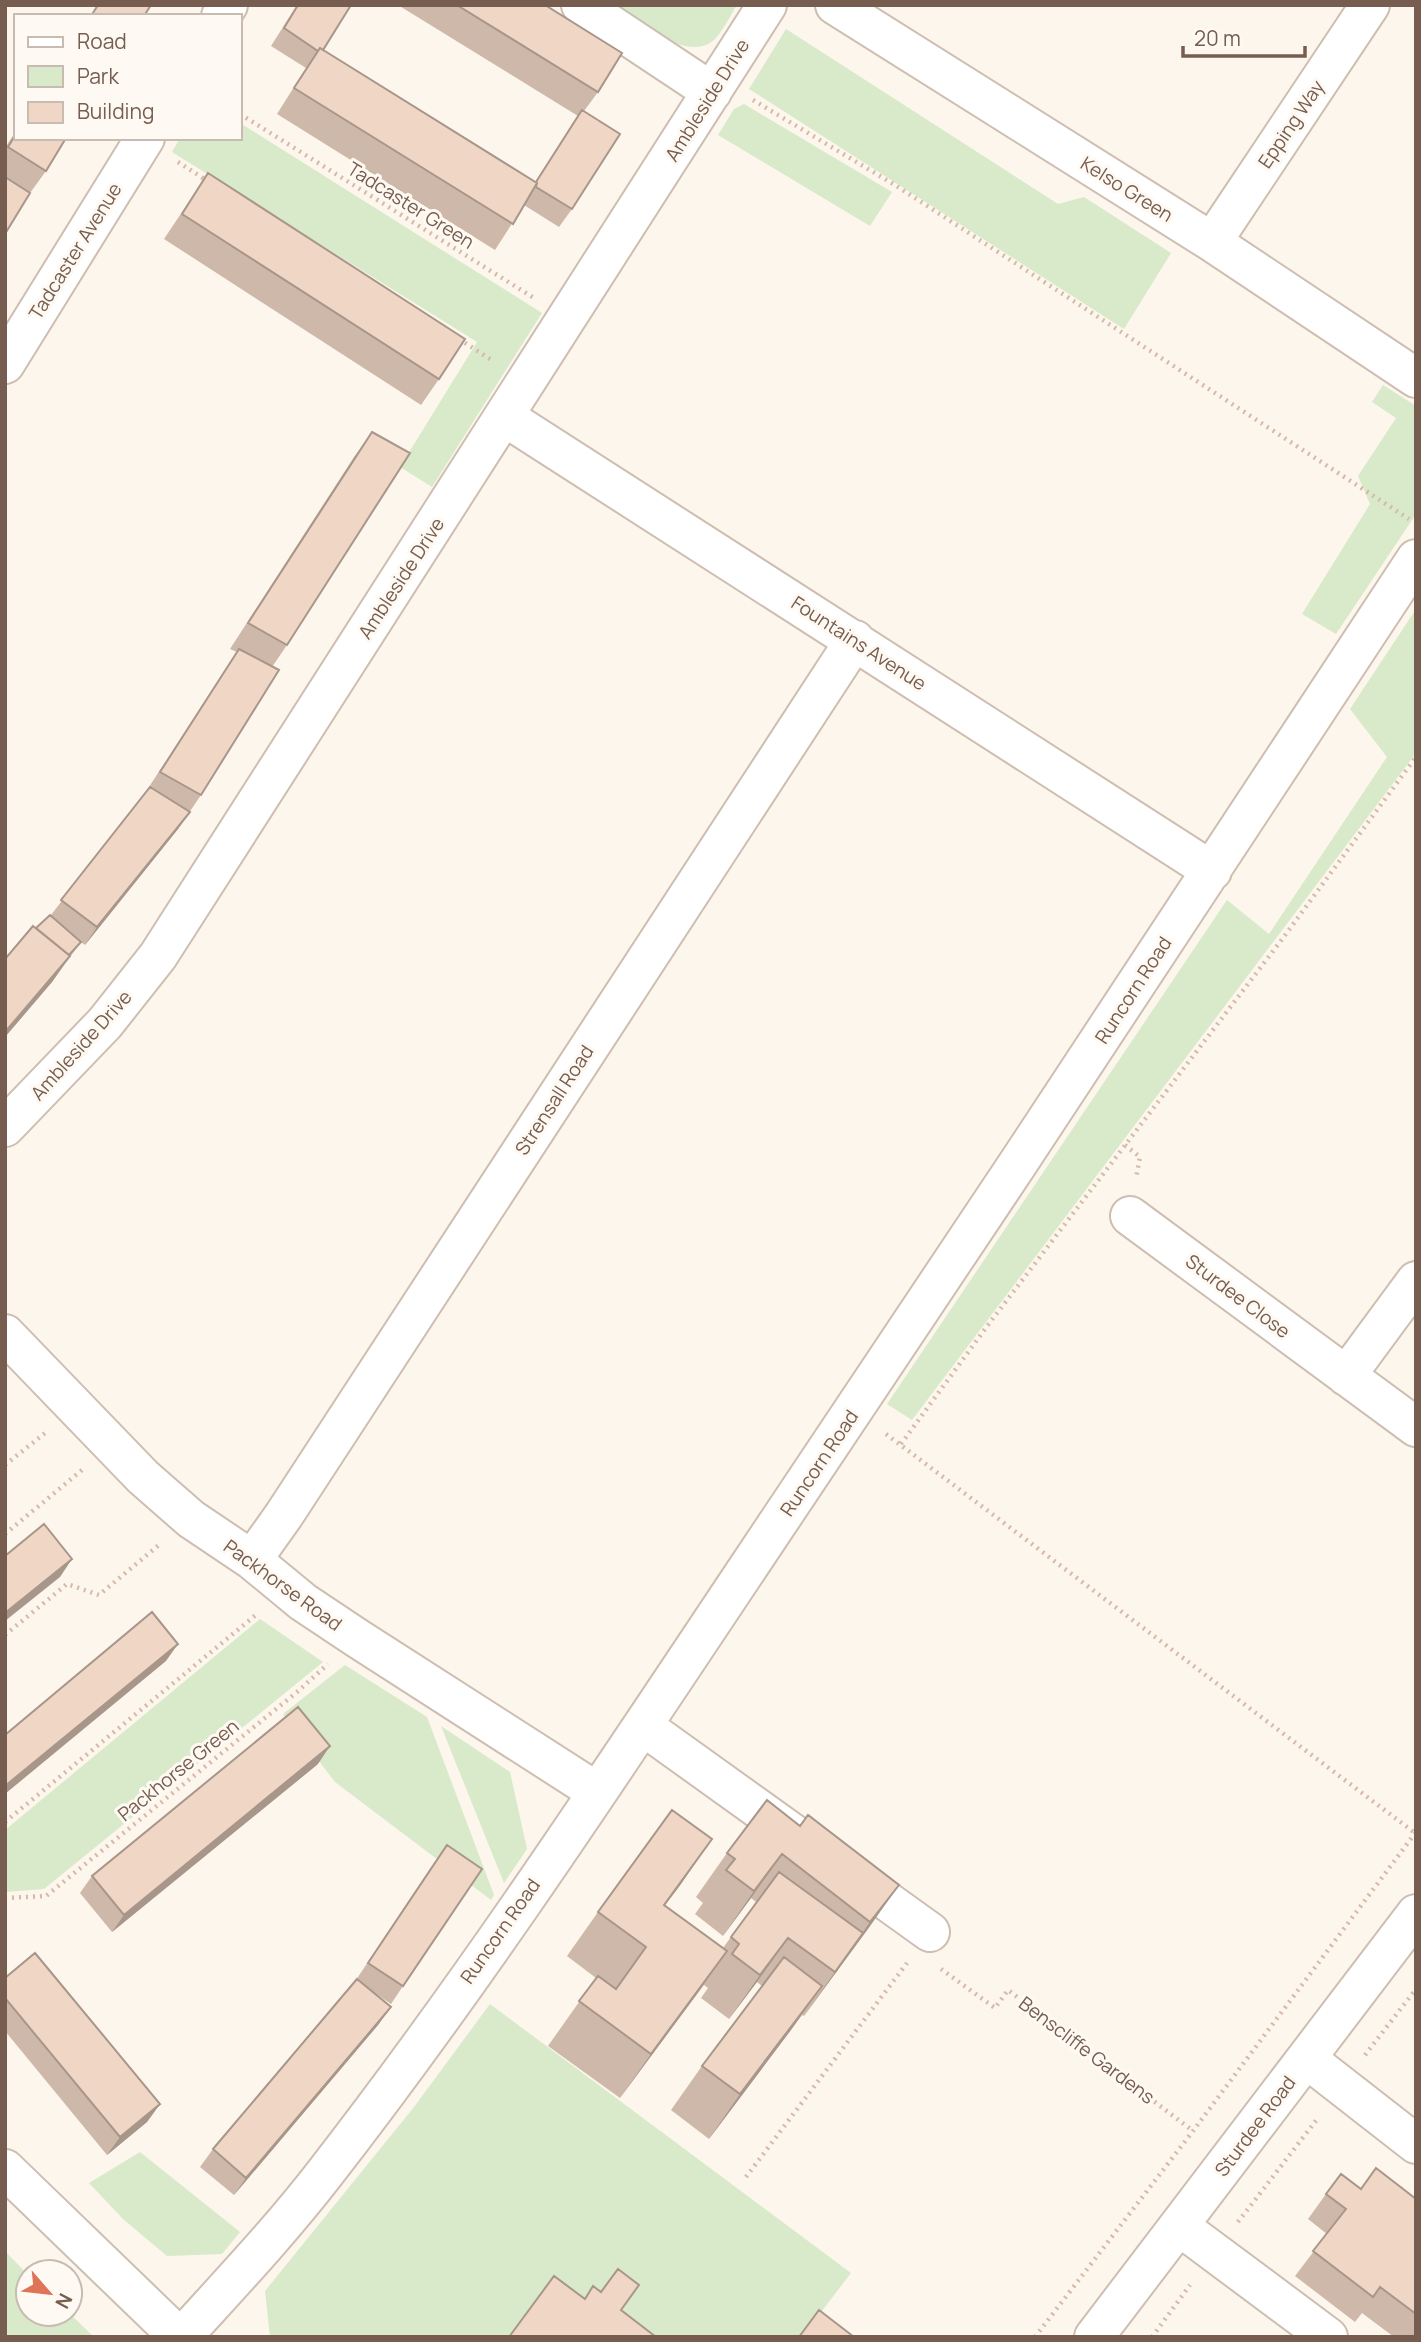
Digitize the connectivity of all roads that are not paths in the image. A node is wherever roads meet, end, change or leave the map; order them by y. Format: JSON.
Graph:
{"nodes":[{"id":1,"x":581,"y":5,"type":"edge"},
{"id":2,"x":767,"y":5,"type":"edge"},
{"id":3,"x":835,"y":5,"type":"edge"},
{"id":4,"x":1370,"y":5,"type":"edge"},
{"id":5,"x":712,"y":92,"type":"junction"},
{"id":6,"x":144,"y":140,"type":"edge"},
{"id":7,"x":1212,"y":242,"type":"junction"},
{"id":8,"x":5,"y":364,"type":"edge"},
{"id":9,"x":1416,"y":378,"type":"edge"},
{"id":10,"x":505,"y":417,"type":"junction"},
{"id":11,"x":1416,"y":559,"type":"edge"},
{"id":12,"x":855,"y":640,"type":"junction"},
{"id":13,"x":1212,"y":871,"type":"junction"},
{"id":14,"x":5,"y":1128,"type":"edge"},
{"id":15,"x":1130,"y":1216,"type":"dead end"},
{"id":16,"x":1416,"y":1281,"type":"edge"},
{"id":17,"x":5,"y":1334,"type":"edge"},
{"id":18,"x":1346,"y":1376,"type":"junction"},
{"id":19,"x":1416,"y":1427,"type":"edge"},
{"id":20,"x":252,"y":1560,"type":"junction"},
{"id":21,"x":643,"y":1726,"type":"junction"},
{"id":22,"x":597,"y":1792,"type":"junction"},
{"id":23,"x":1416,"y":1914,"type":"edge"},
{"id":24,"x":923,"y":1941,"type":"road end"},
{"id":25,"x":1307,"y":2059,"type":"junction"},
{"id":26,"x":1416,"y":2144,"type":"edge"},
{"id":27,"x":5,"y":2169,"type":"edge"},
{"id":28,"x":1179,"y":2226,"type":"junction"},
{"id":29,"x":181,"y":2337,"type":"edge"},
{"id":30,"x":1094,"y":2337,"type":"edge"},
{"id":31,"x":1328,"y":2337,"type":"edge"}],
"edges":[{"from":1,"to":5,"type":"street"},
{"from":2,"to":5,"type":"street","name":"Ambleside Drive"},
{"from":3,"to":7,"type":"street","name":"Kelso Green"},
{"from":4,"to":7,"type":"street","name":"Epping Way"},
{"from":5,"to":10,"type":"street","name":"Ambleside Drive"},
{"from":6,"to":8,"type":"street","name":"Tadcaster Avenue"},
{"from":7,"to":9,"type":"street","name":"Kelso Green"},
{"from":10,"to":12,"type":"street","name":"Fountains Avenue"},
{"from":10,"to":14,"type":"street","name":"Ambleside Drive"},
{"from":11,"to":13,"type":"street","name":"Runcorn Road"},
{"from":12,"to":13,"type":"street","name":"Fountains Avenue"},
{"from":12,"to":20,"type":"street","name":"Strensall Road"},
{"from":13,"to":21,"type":"street","name":"Runcorn Road"},
{"from":15,"to":18,"type":"street","name":"Sturdee Close"},
{"from":16,"to":18,"type":"street"},
{"from":17,"to":20,"type":"street","name":"Packhorse Road"},
{"from":18,"to":19,"type":"street","name":"Sturdee Close"},
{"from":20,"to":22,"type":"street","name":"Packhorse Road"},
{"from":21,"to":22,"type":"street","name":"Runcorn Road"},
{"from":21,"to":24,"type":"street"},
{"from":22,"to":29,"type":"street","name":"Runcorn Road"},
{"from":23,"to":25,"type":"street","name":"Sturdee Road"},
{"from":25,"to":26,"type":"street"},
{"from":25,"to":28,"type":"street","name":"Sturdee Road"},
{"from":27,"to":29,"type":"street"},
{"from":28,"to":30,"type":"street","name":"Sturdee Road"},
{"from":28,"to":31,"type":"street"}]}
